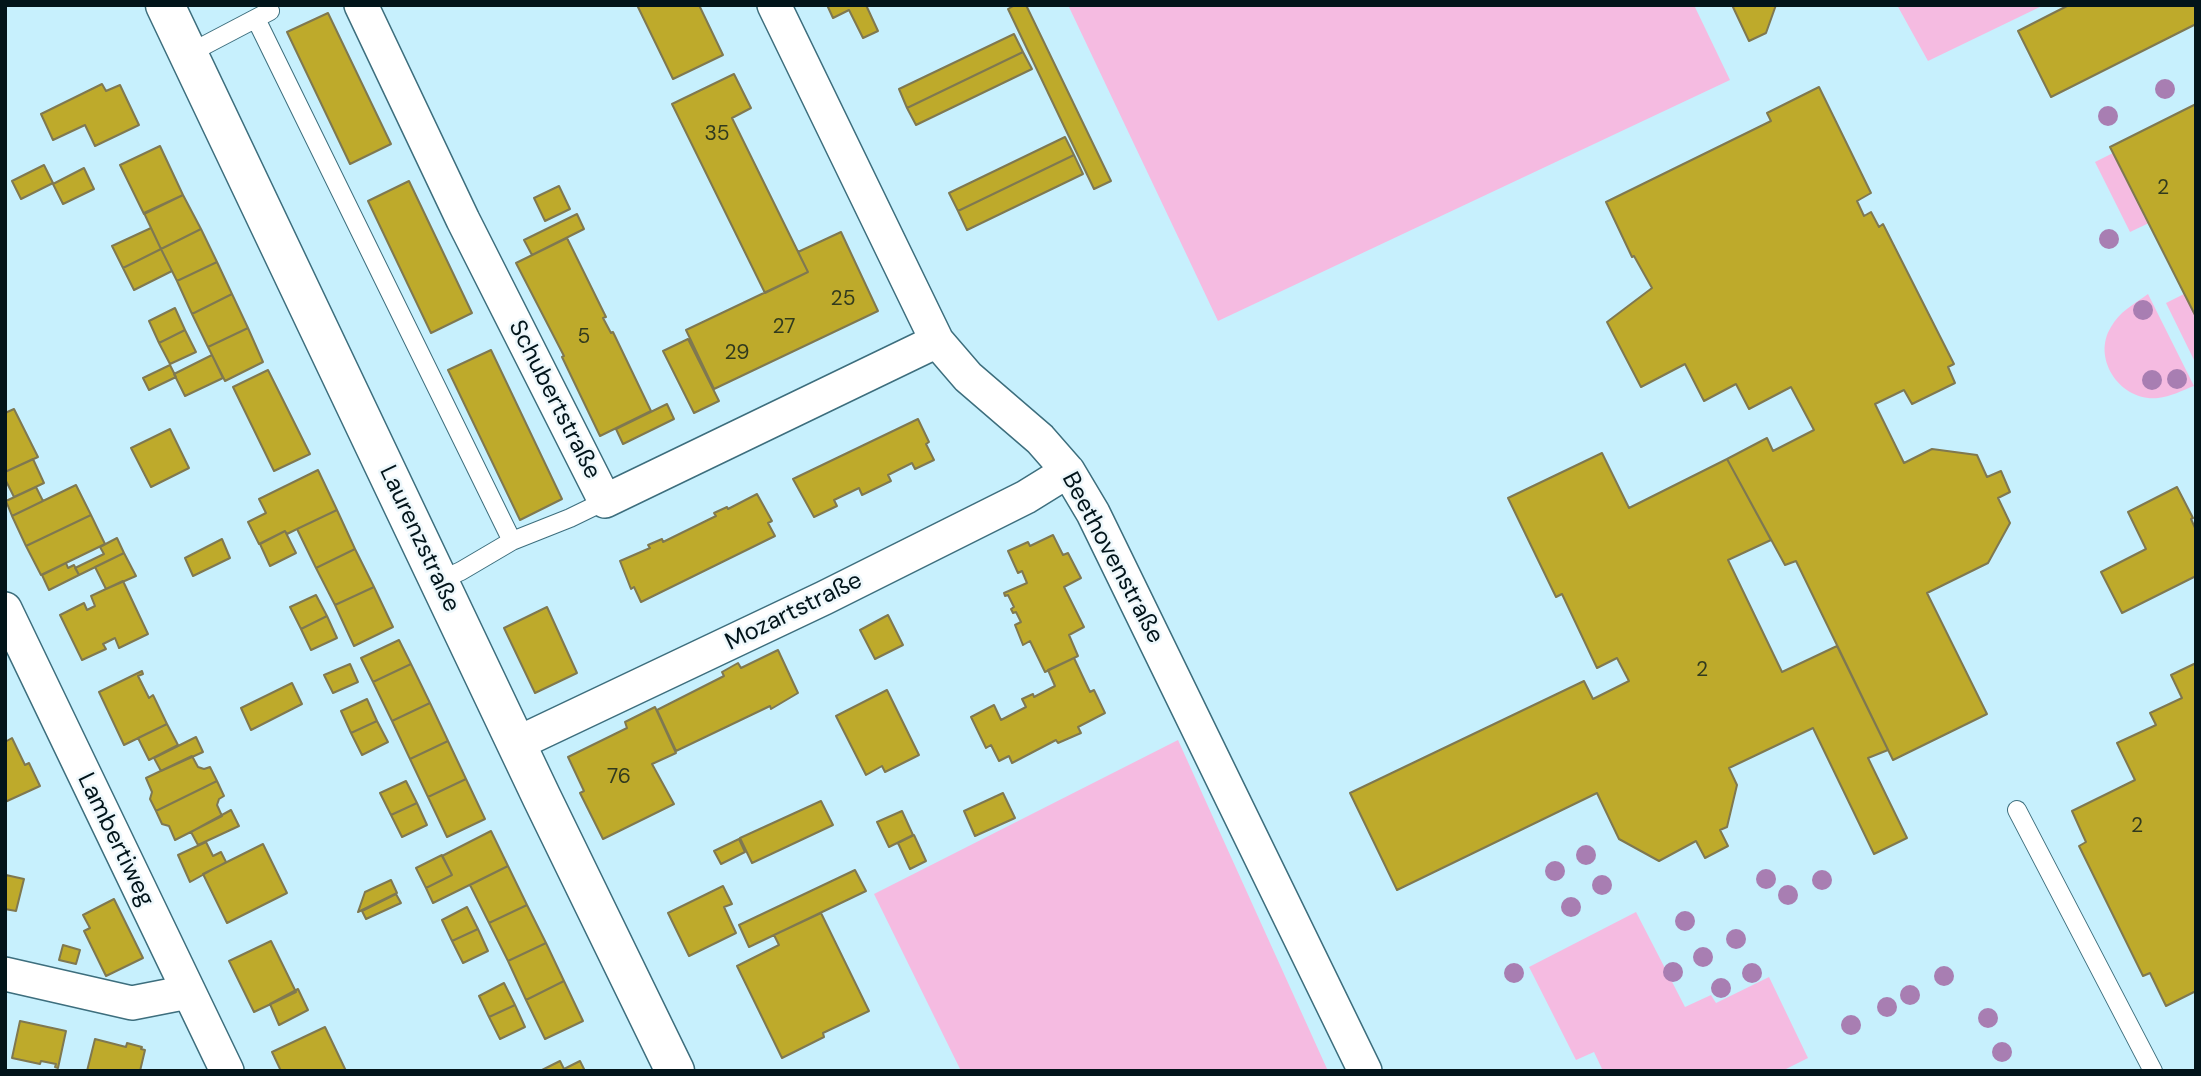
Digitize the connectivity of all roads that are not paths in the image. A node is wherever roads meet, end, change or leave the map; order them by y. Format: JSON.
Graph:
{"nodes":[{"id":1,"x":165,"y":5,"type":"edge"},
{"id":2,"x":361,"y":5,"type":"edge"},
{"id":3,"x":774,"y":5,"type":"edge"},
{"id":4,"x":188,"y":54,"type":"junction"},
{"id":5,"x":937,"y":341,"type":"junction"},
{"id":6,"x":1068,"y":471,"type":"junction"},
{"id":7,"x":605,"y":501,"type":"junction"},
{"id":8,"x":512,"y":541,"type":"junction"},
{"id":9,"x":439,"y":581,"type":"junction"},
{"id":10,"x":5,"y":609,"type":"edge"},
{"id":11,"x":516,"y":744,"type":"junction"},
{"id":12,"x":2017,"y":810,"type":"dead end"},
{"id":13,"x":5,"y":974,"type":"edge"},
{"id":14,"x":188,"y":992,"type":"junction"},
{"id":15,"x":227,"y":1071,"type":"edge"},
{"id":16,"x":675,"y":1071,"type":"edge"},
{"id":17,"x":1365,"y":1071,"type":"edge"},
{"id":18,"x":2152,"y":1071,"type":"edge"}],
"edges":[{"from":1,"to":4,"type":"street","name":"Laurenzstraße"},
{"from":2,"to":7,"type":"street","name":"Schubertstraße"},
{"from":3,"to":5,"type":"street","name":"Beethovenstraße"},
{"from":4,"to":8,"type":"lane"},
{"from":4,"to":9,"type":"street","name":"Laurenzstraße"},
{"from":5,"to":6,"type":"street","name":"Beethovenstraße"},
{"from":5,"to":7,"type":"street","name":"Schubertstraße"},
{"from":6,"to":11,"type":"street","name":"Mozartstraße"},
{"from":6,"to":17,"type":"street","name":"Beethovenstraße"},
{"from":7,"to":8,"type":"lane"},
{"from":8,"to":9,"type":"lane"},
{"from":9,"to":11,"type":"street","name":"Laurenzstraße"},
{"from":10,"to":14,"type":"street","name":"Lambertiweg"},
{"from":11,"to":16,"type":"street","name":"Laurenzstraße"},
{"from":12,"to":18,"type":"lane"},
{"from":13,"to":14,"type":"street"},
{"from":14,"to":15,"type":"street","name":"Lambertiweg"}]}
